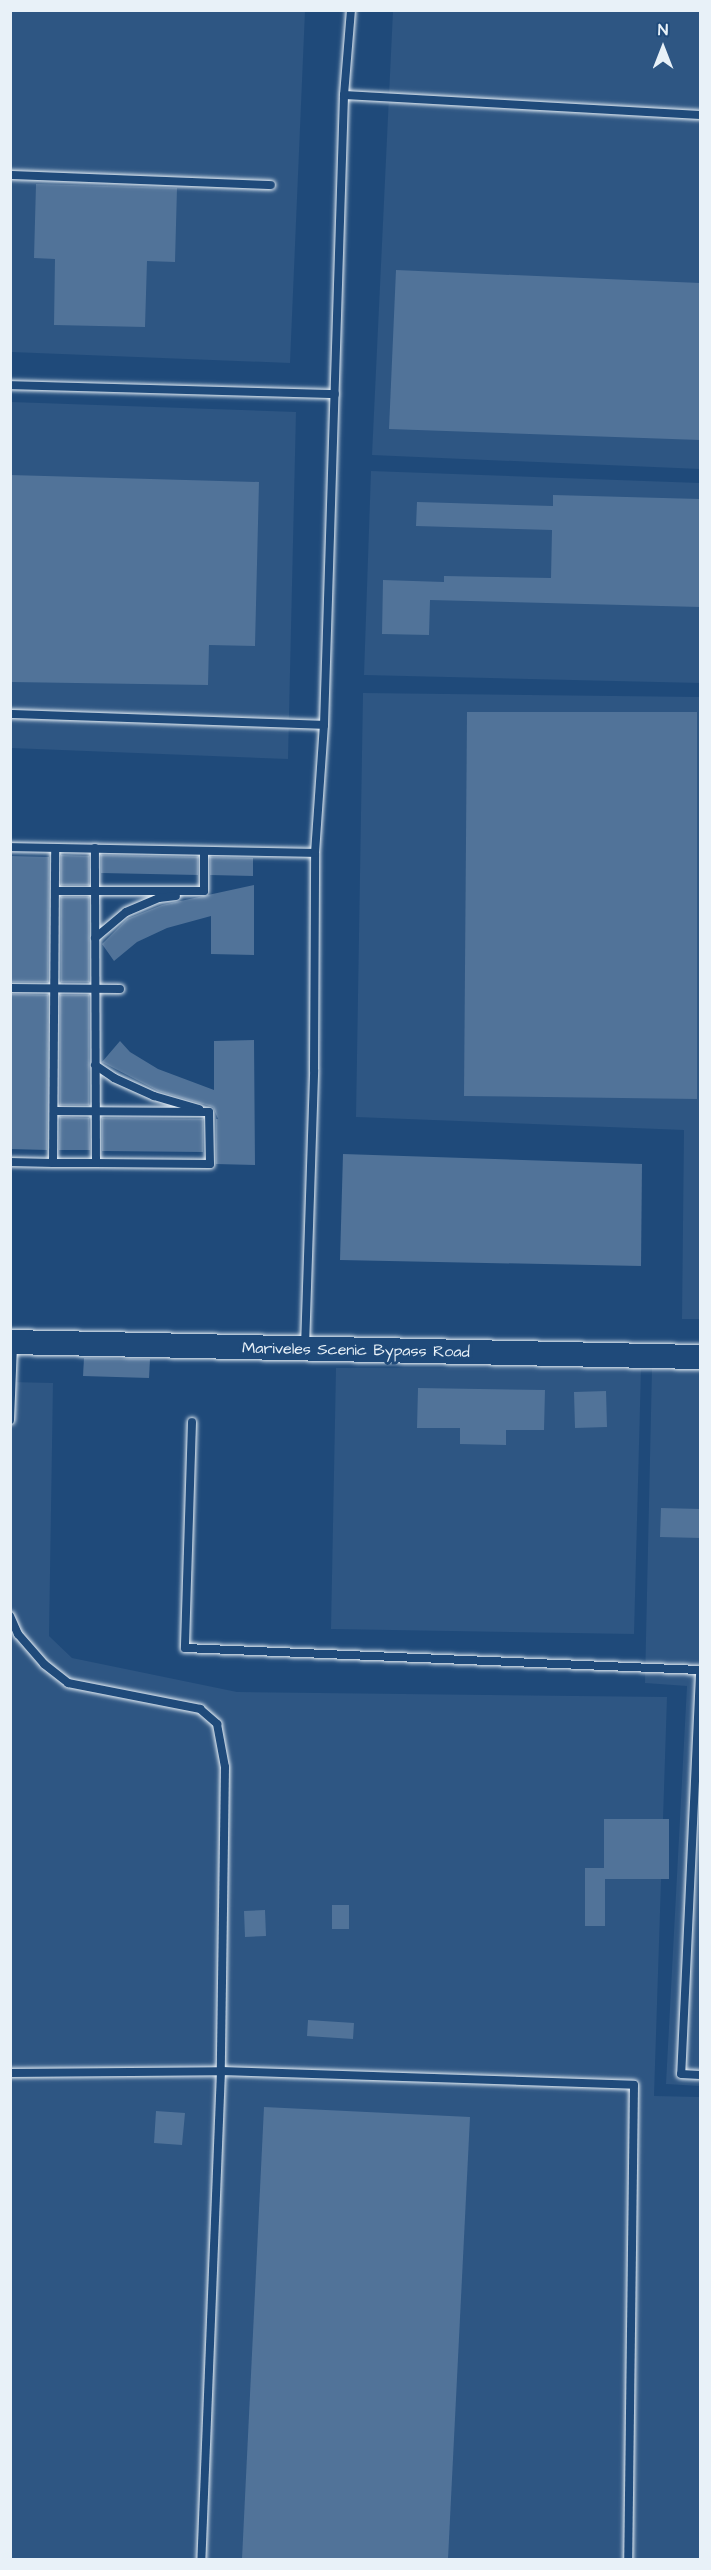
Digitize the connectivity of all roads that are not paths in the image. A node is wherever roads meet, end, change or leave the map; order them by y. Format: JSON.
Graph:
{"nodes":[{"id":1,"x":351,"y":10,"type":"edge"},
{"id":2,"x":344,"y":94,"type":"junction"},
{"id":3,"x":700,"y":115,"type":"edge"},
{"id":4,"x":10,"y":175,"type":"edge"},
{"id":5,"x":271,"y":184,"type":"dead end"},
{"id":6,"x":10,"y":385,"type":"edge"},
{"id":7,"x":335,"y":394,"type":"junction"},
{"id":8,"x":10,"y":714,"type":"edge"},
{"id":9,"x":324,"y":724,"type":"junction"},
{"id":10,"x":10,"y":847,"type":"edge"},
{"id":11,"x":55,"y":848,"type":"junction"},
{"id":12,"x":95,"y":848,"type":"junction"},
{"id":13,"x":204,"y":851,"type":"junction"},
{"id":14,"x":315,"y":853,"type":"junction"},
{"id":15,"x":55,"y":891,"type":"junction"},
{"id":16,"x":204,"y":891,"type":"junction"},
{"id":17,"x":95,"y":892,"type":"junction"},
{"id":18,"x":95,"y":938,"type":"junction"},
{"id":19,"x":10,"y":988,"type":"edge"},
{"id":20,"x":54,"y":989,"type":"junction"},
{"id":21,"x":95,"y":989,"type":"junction"},
{"id":22,"x":120,"y":989,"type":"dead end"},
{"id":23,"x":95,"y":1065,"type":"junction"},
{"id":24,"x":54,"y":1111,"type":"junction"},
{"id":25,"x":95,"y":1111,"type":"junction"},
{"id":26,"x":210,"y":1112,"type":"junction"},
{"id":27,"x":10,"y":1162,"type":"edge"},
{"id":28,"x":53,"y":1162,"type":"junction"},
{"id":29,"x":96,"y":1163,"type":"junction"},
{"id":30,"x":12,"y":1342,"type":"edge"},
{"id":31,"x":305,"y":1348,"type":"junction"},
{"id":32,"x":700,"y":1357,"type":"edge"},
{"id":33,"x":10,"y":1420,"type":"edge"},
{"id":34,"x":192,"y":1422,"type":"dead end"},
{"id":35,"x":10,"y":1616,"type":"edge"},
{"id":36,"x":700,"y":1670,"type":"edge"},
{"id":37,"x":700,"y":1675,"type":"edge"},
{"id":38,"x":221,"y":2071,"type":"junction"},
{"id":39,"x":10,"y":2073,"type":"edge"},
{"id":40,"x":700,"y":2075,"type":"edge"},
{"id":41,"x":201,"y":2559,"type":"edge"},
{"id":42,"x":628,"y":2559,"type":"edge"}],
"edges":[{"from":1,"to":2,"type":"lane"},
{"from":2,"to":3,"type":"lane"},
{"from":2,"to":7,"type":"lane"},
{"from":4,"to":5,"type":"lane"},
{"from":6,"to":7,"type":"lane"},
{"from":7,"to":9,"type":"lane"},
{"from":8,"to":9,"type":"lane"},
{"from":9,"to":14,"type":"lane"},
{"from":10,"to":11,"type":"lane"},
{"from":11,"to":12,"type":"lane"},
{"from":11,"to":15,"type":"lane"},
{"from":12,"to":13,"type":"lane"},
{"from":12,"to":17,"type":"lane"},
{"from":13,"to":14,"type":"lane"},
{"from":13,"to":16,"type":"lane"},
{"from":14,"to":31,"type":"lane"},
{"from":15,"to":17,"type":"lane"},
{"from":15,"to":20,"type":"lane"},
{"from":16,"to":17,"type":"lane"},
{"from":16,"to":18,"type":"lane"},
{"from":17,"to":18,"type":"lane"},
{"from":18,"to":21,"type":"lane"},
{"from":19,"to":20,"type":"lane"},
{"from":20,"to":21,"type":"lane"},
{"from":20,"to":24,"type":"lane"},
{"from":21,"to":22,"type":"lane"},
{"from":21,"to":23,"type":"lane"},
{"from":23,"to":25,"type":"lane"},
{"from":23,"to":26,"type":"lane"},
{"from":24,"to":25,"type":"lane"},
{"from":24,"to":28,"type":"lane"},
{"from":25,"to":26,"type":"lane"},
{"from":25,"to":29,"type":"lane"},
{"from":26,"to":29,"type":"lane"},
{"from":27,"to":28,"type":"lane"},
{"from":28,"to":29,"type":"lane"},
{"from":30,"to":31,"type":"main road","name":"Mariveles Scenic Bypass Road"},
{"from":30,"to":33,"type":"lane"},
{"from":31,"to":32,"type":"main road","name":"Mariveles Scenic Bypass Road"},
{"from":34,"to":36,"type":"lane"},
{"from":35,"to":38,"type":"lane"},
{"from":37,"to":40,"type":"lane"},
{"from":38,"to":39,"type":"lane"},
{"from":38,"to":41,"type":"lane"},
{"from":38,"to":42,"type":"lane"}]}
